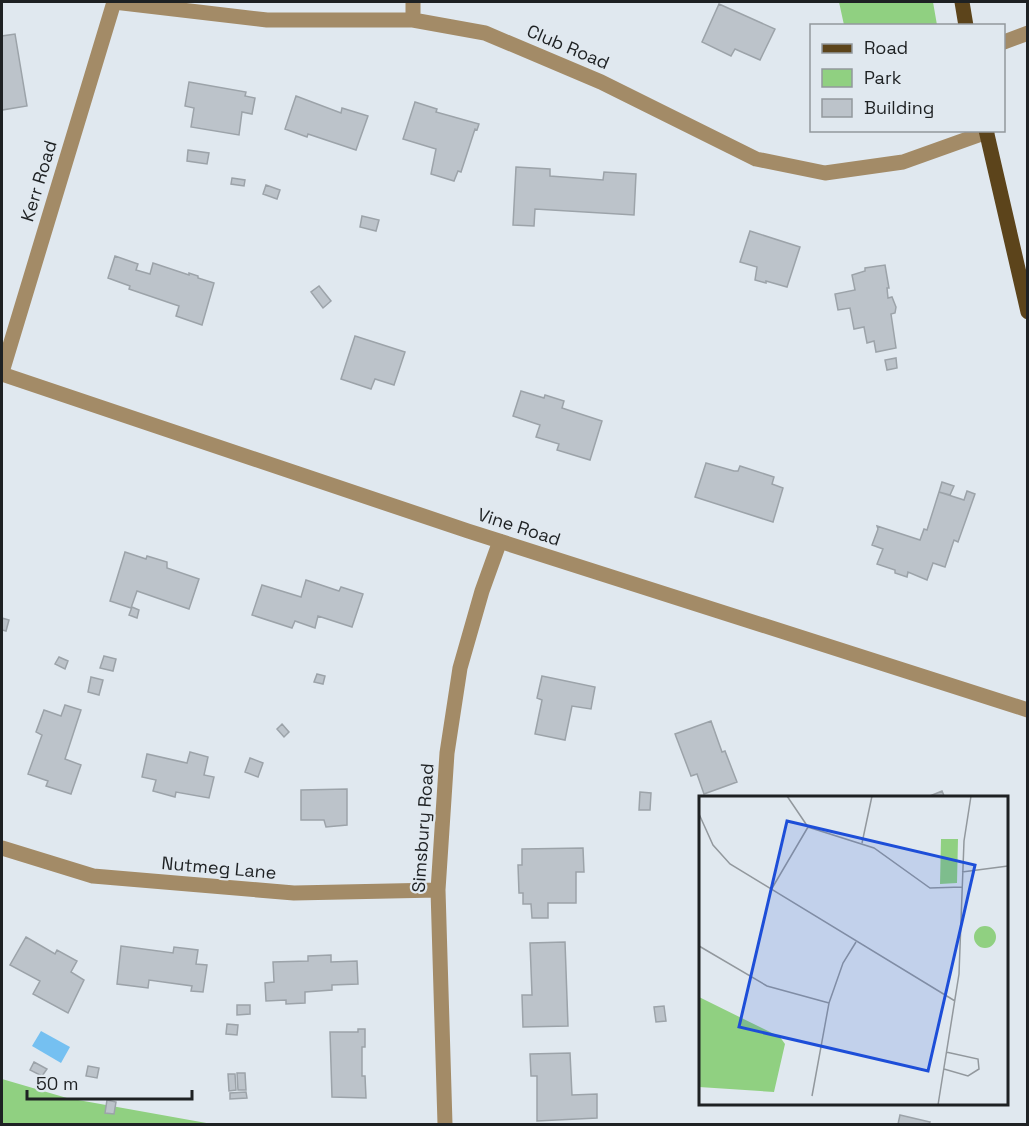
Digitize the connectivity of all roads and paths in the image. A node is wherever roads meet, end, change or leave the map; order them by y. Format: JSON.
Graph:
{"nodes":[{"id":1,"x":114,"y":2,"type":"edge"},
{"id":2,"x":413,"y":2,"type":"edge"},
{"id":3,"x":962,"y":2,"type":"edge"},
{"id":4,"x":413,"y":20,"type":"junction"},
{"id":5,"x":966,"y":24,"type":"edge"},
{"id":6,"x":1028,"y":33,"type":"edge"},
{"id":7,"x":1005,"y":42,"type":"edge"},
{"id":8,"x":984,"y":132,"type":"edge"},
{"id":9,"x":987,"y":132,"type":"edge"},
{"id":10,"x":1028,"y":312,"type":"edge"},
{"id":11,"x":2,"y":373,"type":"edge"},
{"id":12,"x":500,"y":541,"type":"junction"},
{"id":13,"x":1028,"y":710,"type":"edge"},
{"id":14,"x":2,"y":848,"type":"edge"},
{"id":15,"x":438,"y":890,"type":"junction"},
{"id":16,"x":445,"y":1125,"type":"edge"}],
"edges":[{"from":1,"to":4,"type":"street","name":"Club Road"},
{"from":1,"to":11,"type":"street","name":"Kerr Road"},
{"from":2,"to":4,"type":"street"},
{"from":3,"to":5,"type":"main road"},
{"from":4,"to":8,"type":"street","name":"Club Road"},
{"from":6,"to":7,"type":"street"},
{"from":9,"to":10,"type":"main road"},
{"from":11,"to":12,"type":"street","name":"Vine Road"},
{"from":12,"to":13,"type":"street","name":"Vine Road"},
{"from":12,"to":15,"type":"street","name":"Simsbury Road"},
{"from":14,"to":15,"type":"street","name":"Nutmeg Lane"},
{"from":15,"to":16,"type":"street","name":"Simsbury Road"}]}
